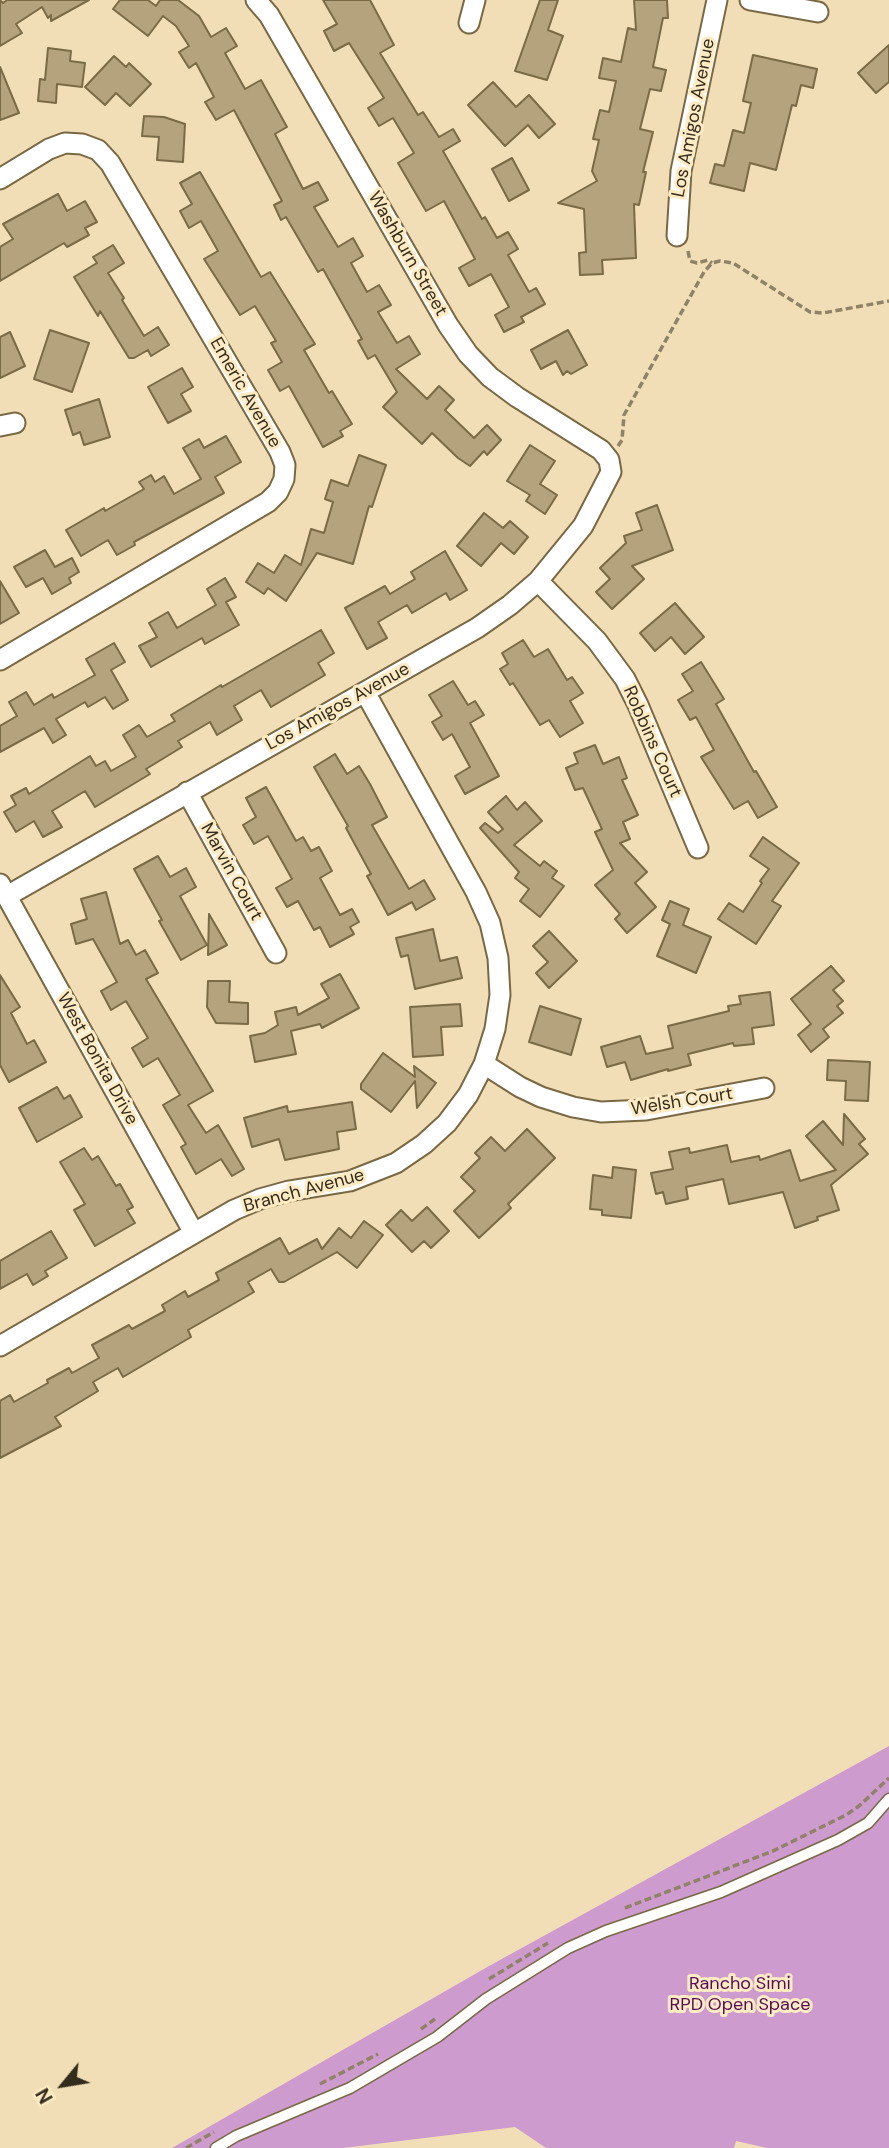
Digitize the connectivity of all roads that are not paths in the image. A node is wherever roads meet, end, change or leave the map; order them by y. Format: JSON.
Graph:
{"nodes":[{"id":1,"x":256,"y":0,"type":"edge"},
{"id":2,"x":475,"y":0,"type":"edge"},
{"id":3,"x":717,"y":0,"type":"edge"},
{"id":4,"x":750,"y":0,"type":"edge"},
{"id":5,"x":818,"y":12,"type":"dead end"},
{"id":6,"x":469,"y":23,"type":"dead end"},
{"id":7,"x":0,"y":179,"type":"edge"},
{"id":8,"x":682,"y":243,"type":"road end"},
{"id":9,"x":610,"y":460,"type":"joint"},
{"id":10,"x":538,"y":581,"type":"junction"},
{"id":11,"x":0,"y":660,"type":"edge"},
{"id":12,"x":365,"y":692,"type":"junction"},
{"id":13,"x":187,"y":792,"type":"junction"},
{"id":14,"x":698,"y":848,"type":"dead end"},
{"id":15,"x":3,"y":890,"type":"edge"},
{"id":16,"x":276,"y":953,"type":"dead end"},
{"id":17,"x":484,"y":1064,"type":"junction"},
{"id":18,"x":764,"y":1088,"type":"dead end"},
{"id":19,"x":194,"y":1233,"type":"junction"},
{"id":20,"x":0,"y":1346,"type":"edge"},
{"id":21,"x":889,"y":1799,"type":"edge"},
{"id":22,"x":216,"y":2148,"type":"edge"}],
"edges":[{"from":1,"to":9,"type":"street","name":"Washburn Street"},
{"from":2,"to":6,"type":"street"},
{"from":3,"to":8,"type":"street","name":"Los Amigos Avenue"},
{"from":4,"to":5,"type":"street"},
{"from":7,"to":11,"type":"street","name":"Emeric Avenue"},
{"from":9,"to":10,"type":"street","name":"Los Amigos Avenue"},
{"from":10,"to":12,"type":"street","name":"Los Amigos Avenue"},
{"from":10,"to":14,"type":"street","name":"Robbins Court"},
{"from":12,"to":13,"type":"street","name":"Los Amigos Avenue"},
{"from":12,"to":17,"type":"street","name":"Branch Avenue"},
{"from":13,"to":15,"type":"street","name":"Los Amigos Avenue"},
{"from":13,"to":16,"type":"street","name":"Marvin Court"},
{"from":15,"to":19,"type":"street","name":"West Bonita Drive"},
{"from":17,"to":18,"type":"street","name":"Welsh Court"},
{"from":17,"to":19,"type":"street","name":"Branch Avenue"},
{"from":19,"to":20,"type":"street","name":"Branch Avenue"},
{"from":21,"to":22,"type":"lane"}]}
